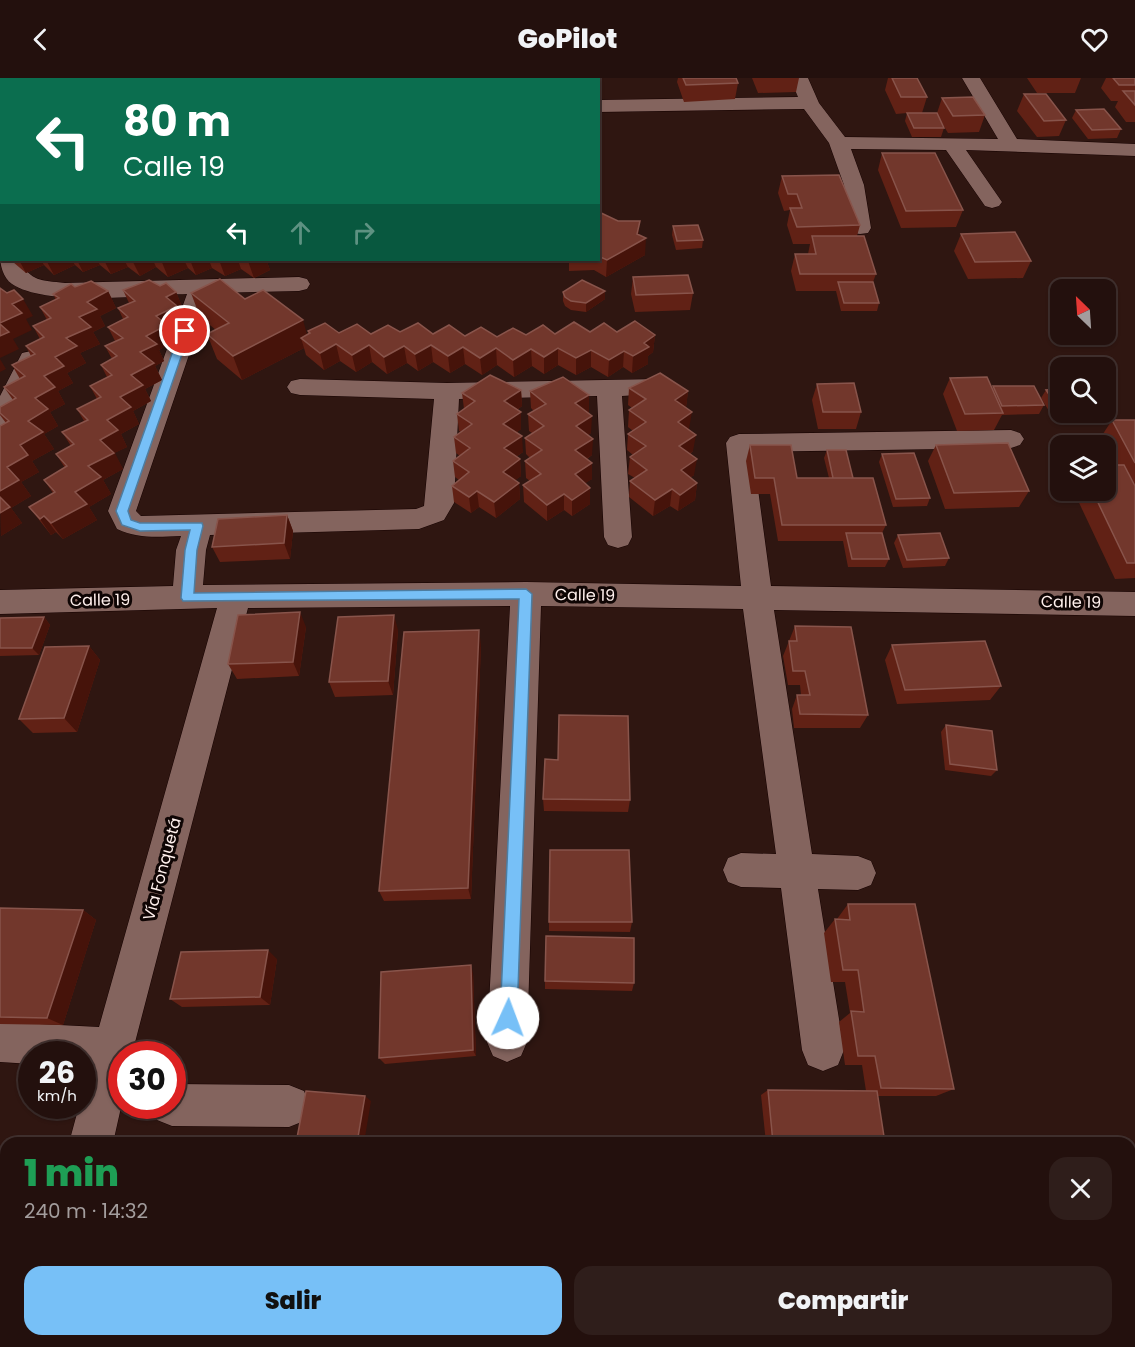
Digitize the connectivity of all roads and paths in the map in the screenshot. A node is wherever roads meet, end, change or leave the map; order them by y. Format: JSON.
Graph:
{"nodes":[{"id":1,"x":800,"y":78,"type":"edge"},
{"id":2,"x":971,"y":78,"type":"edge"},
{"id":3,"x":810,"y":104,"type":"junction"},
{"id":4,"x":600,"y":106,"type":"edge"},
{"id":5,"x":839,"y":143,"type":"junction"},
{"id":6,"x":952,"y":144,"type":"junction"},
{"id":7,"x":1011,"y":145,"type":"junction"},
{"id":8,"x":1135,"y":150,"type":"edge"},
{"id":9,"x":992,"y":202,"type":"dead end"},
{"id":10,"x":860,"y":228,"type":"edge"},
{"id":11,"x":9,"y":261,"type":"edge"},
{"id":12,"x":299,"y":284,"type":"dead end"},
{"id":13,"x":201,"y":286,"type":"junction"},
{"id":14,"x":40,"y":340,"type":"edge"},
{"id":15,"x":300,"y":387,"type":"dead end"},
{"id":16,"x":659,"y":387,"type":"edge"},
{"id":17,"x":609,"y":388,"type":"junction"},
{"id":18,"x":447,"y":391,"type":"junction"},
{"id":19,"x":0,"y":421,"type":"edge"},
{"id":20,"x":1011,"y":439,"type":"dead end"},
{"id":21,"x":1116,"y":480,"type":"edge"},
{"id":22,"x":1135,"y":518,"type":"edge"},
{"id":23,"x":198,"y":526,"type":"junction"},
{"id":24,"x":618,"y":537,"type":"dead end"},
{"id":25,"x":526,"y":594,"type":"junction"},
{"id":26,"x":236,"y":596,"type":"junction"},
{"id":27,"x":757,"y":597,"type":"junction"},
{"id":28,"x":187,"y":598,"type":"junction"},
{"id":29,"x":0,"y":602,"type":"edge"},
{"id":30,"x":1135,"y":603,"type":"edge"},
{"id":31,"x":741,"y":870,"type":"dead end"},
{"id":32,"x":796,"y":870,"type":"junction"},
{"id":33,"x":858,"y":873,"type":"dead end"},
{"id":34,"x":115,"y":1041,"type":"edge"},
{"id":35,"x":0,"y":1042,"type":"edge"},
{"id":36,"x":507,"y":1042,"type":"dead end"},
{"id":37,"x":108,"y":1048,"type":"edge"},
{"id":38,"x":823,"y":1050,"type":"dead end"},
{"id":39,"x":108,"y":1087,"type":"edge"},
{"id":40,"x":186,"y":1105,"type":"edge"},
{"id":41,"x":289,"y":1106,"type":"dead end"},
{"id":42,"x":104,"y":1118,"type":"edge"}],
"edges":[{"from":1,"to":3,"type":"street"},
{"from":2,"to":7,"type":"street"},
{"from":3,"to":4,"type":"street"},
{"from":3,"to":5,"type":"street"},
{"from":5,"to":6,"type":"street"},
{"from":5,"to":10,"type":"street"},
{"from":6,"to":7,"type":"street"},
{"from":6,"to":9,"type":"street"},
{"from":7,"to":8,"type":"street"},
{"from":11,"to":13,"type":"street"},
{"from":12,"to":13,"type":"street"},
{"from":13,"to":23,"type":"street"},
{"from":14,"to":19,"type":"street"},
{"from":15,"to":18,"type":"street"},
{"from":16,"to":17,"type":"street"},
{"from":17,"to":18,"type":"street"},
{"from":17,"to":24,"type":"street"},
{"from":18,"to":23,"type":"street"},
{"from":20,"to":27,"type":"street"},
{"from":21,"to":22,"type":"street"},
{"from":23,"to":28,"type":"street"},
{"from":25,"to":26,"type":"street","name":"Calle 19"},
{"from":25,"to":27,"type":"street","name":"Calle 19"},
{"from":25,"to":36,"type":"street"},
{"from":26,"to":28,"type":"street","name":"Calle 19"},
{"from":26,"to":34,"type":"street","name":"Vía Fonquetá"},
{"from":27,"to":30,"type":"street","name":"Calle 19"},
{"from":27,"to":32,"type":"street"},
{"from":28,"to":29,"type":"street","name":"Calle 19"},
{"from":31,"to":32,"type":"street"},
{"from":32,"to":33,"type":"street"},
{"from":32,"to":38,"type":"street"},
{"from":35,"to":37,"type":"street"},
{"from":39,"to":42,"type":"street","name":"Vía Fonquetá"},
{"from":40,"to":41,"type":"street"}]}
